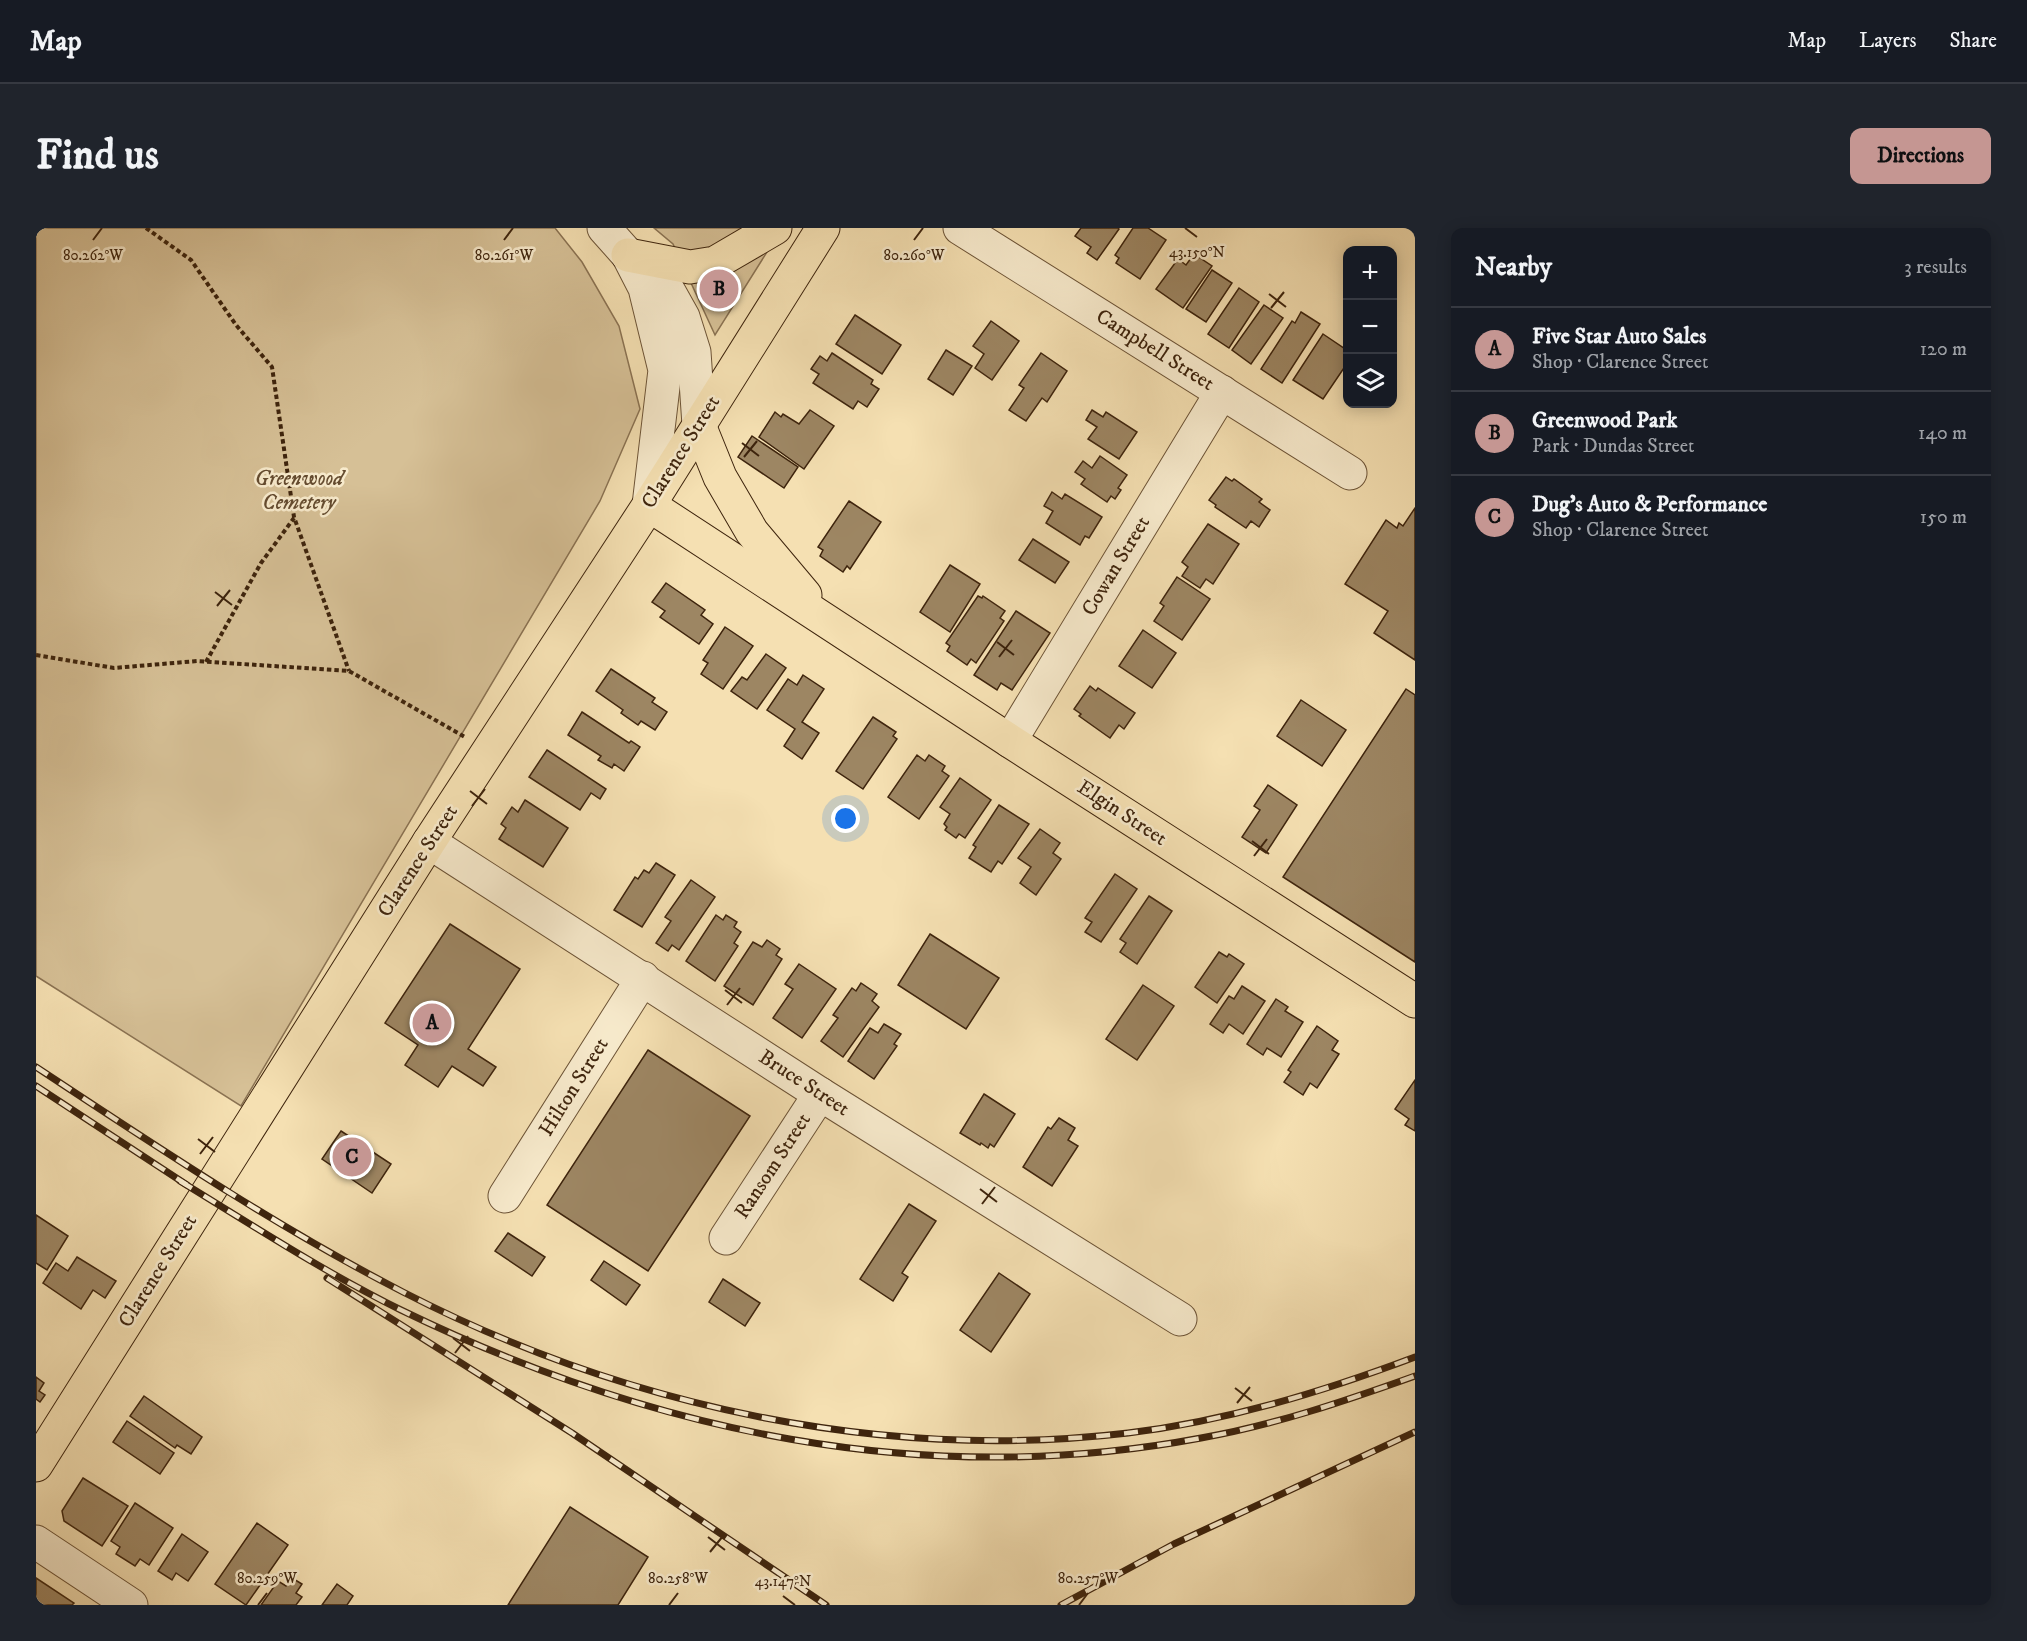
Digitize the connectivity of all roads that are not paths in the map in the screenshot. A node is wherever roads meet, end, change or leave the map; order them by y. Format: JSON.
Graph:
{"nodes":[{"id":1,"x":604,"y":228,"type":"edge"},
{"id":2,"x":775,"y":228,"type":"edge"},
{"id":3,"x":823,"y":228,"type":"edge"},
{"id":4,"x":960,"y":228,"type":"edge"},
{"id":5,"x":628,"y":255,"type":"junction"},
{"id":6,"x":1222,"y":392,"type":"junction"},
{"id":7,"x":699,"y":425,"type":"junction"},
{"id":8,"x":1350,"y":473,"type":"dead end"},
{"id":9,"x":649,"y":505,"type":"junction"},
{"id":10,"x":830,"y":624,"type":"junction"},
{"id":11,"x":1010,"y":741,"type":"junction"},
{"id":12,"x":429,"y":842,"type":"junction"},
{"id":13,"x":643,"y":978,"type":"junction"},
{"id":14,"x":1415,"y":1001,"type":"edge"},
{"id":15,"x":820,"y":1094,"type":"junction"},
{"id":16,"x":505,"y":1196,"type":"dead end"},
{"id":17,"x":726,"y":1238,"type":"dead end"},
{"id":18,"x":1180,"y":1320,"type":"dead end"},
{"id":19,"x":36,"y":1465,"type":"edge"},
{"id":20,"x":36,"y":1542,"type":"edge"},
{"id":21,"x":131,"y":1605,"type":"edge"}],
"edges":[{"from":1,"to":5,"type":"street"},
{"from":2,"to":5,"type":"main road"},
{"from":3,"to":7,"type":"main road","name":"Clarence Street"},
{"from":4,"to":6,"type":"street","name":"Campbell Street"},
{"from":5,"to":7,"type":"street"},
{"from":5,"to":9,"type":"street"},
{"from":6,"to":8,"type":"street","name":"Campbell Street"},
{"from":6,"to":11,"type":"street","name":"Cowan Street"},
{"from":7,"to":9,"type":"main road","name":"Clarence Street"},
{"from":7,"to":10,"type":"main road","name":"Elgin Street"},
{"from":9,"to":10,"type":"main road","name":"Elgin Street"},
{"from":9,"to":12,"type":"main road","name":"Clarence Street"},
{"from":10,"to":11,"type":"main road","name":"Elgin Street"},
{"from":11,"to":14,"type":"main road","name":"Elgin Street"},
{"from":12,"to":13,"type":"street","name":"Bruce Street"},
{"from":12,"to":19,"type":"main road","name":"Clarence Street"},
{"from":13,"to":15,"type":"street","name":"Bruce Street"},
{"from":13,"to":16,"type":"street","name":"Hilton Street"},
{"from":15,"to":17,"type":"street","name":"Ransom Street"},
{"from":15,"to":18,"type":"street","name":"Bruce Street"},
{"from":20,"to":21,"type":"street"}]}
